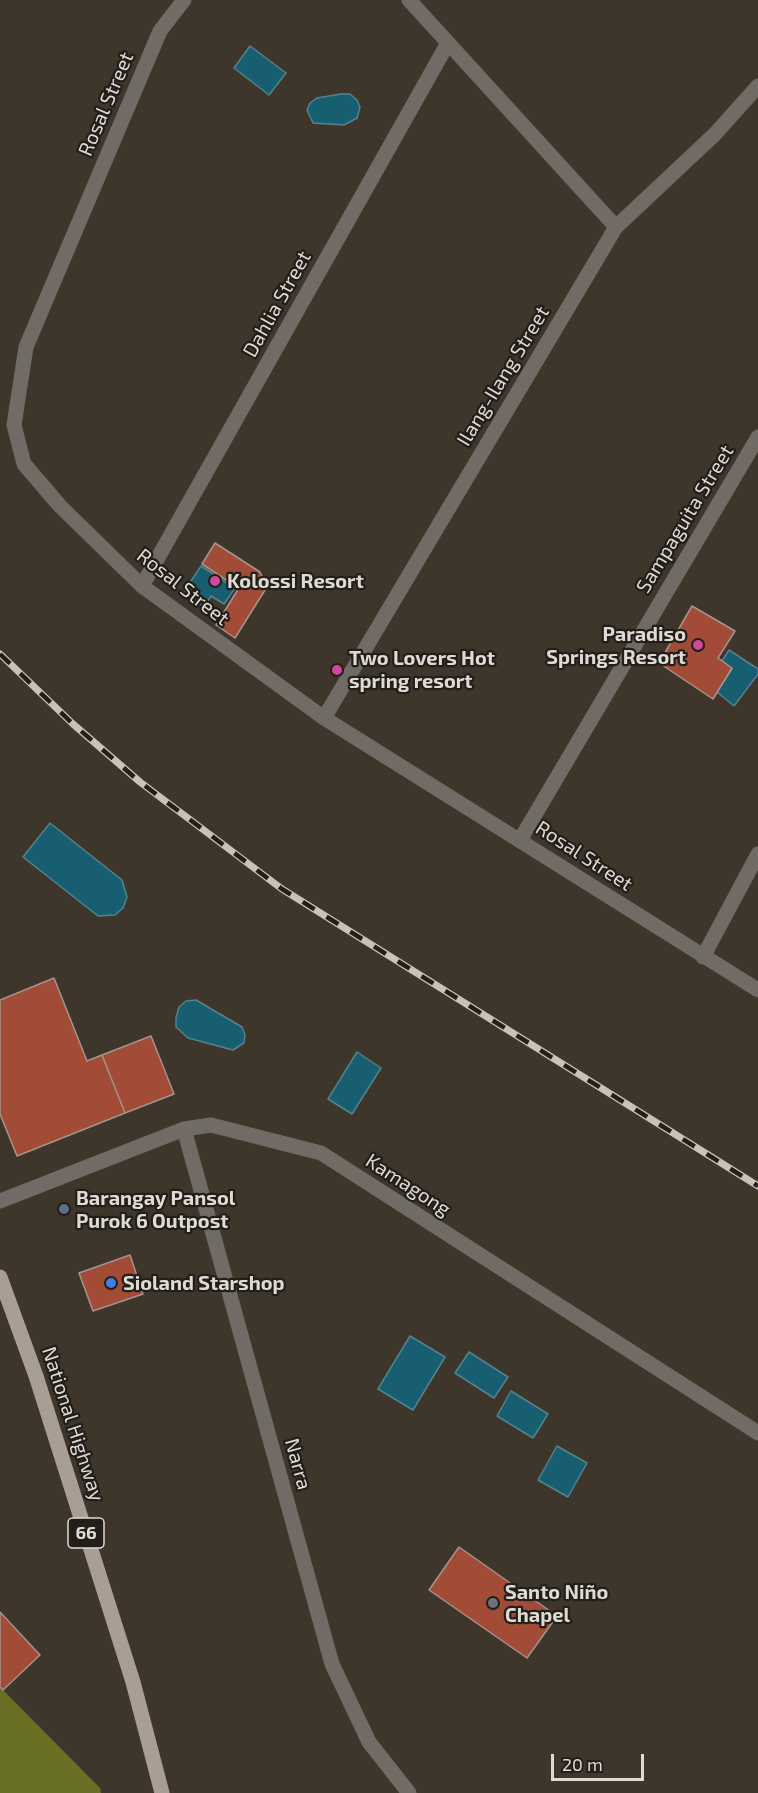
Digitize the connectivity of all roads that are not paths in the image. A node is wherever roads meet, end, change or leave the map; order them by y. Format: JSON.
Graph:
{"nodes":[{"id":1,"x":184,"y":0,"type":"edge"},
{"id":2,"x":409,"y":0,"type":"edge"},
{"id":3,"x":448,"y":44,"type":"junction"},
{"id":4,"x":758,"y":86,"type":"edge"},
{"id":5,"x":616,"y":226,"type":"junction"},
{"id":6,"x":758,"y":437,"type":"edge"},
{"id":7,"x":142,"y":586,"type":"junction"},
{"id":8,"x":324,"y":718,"type":"junction"},
{"id":9,"x":520,"y":840,"type":"junction"},
{"id":10,"x":758,"y":854,"type":"edge"},
{"id":11,"x":703,"y":957,"type":"junction"},
{"id":12,"x":758,"y":990,"type":"edge"},
{"id":13,"x":184,"y":1129,"type":"junction"},
{"id":14,"x":0,"y":1201,"type":"edge"},
{"id":15,"x":0,"y":1277,"type":"edge"},
{"id":16,"x":758,"y":1433,"type":"edge"},
{"id":17,"x":162,"y":1793,"type":"edge"},
{"id":18,"x":409,"y":1793,"type":"edge"}],
"edges":[{"from":1,"to":7,"type":"street","name":"Rosal Street"},
{"from":2,"to":3,"type":"street"},
{"from":3,"to":5,"type":"street"},
{"from":3,"to":7,"type":"street","name":"Dahlia Street"},
{"from":4,"to":5,"type":"street","name":"Ilang-Ilang Street"},
{"from":5,"to":8,"type":"street","name":"Ilang-Ilang Street"},
{"from":6,"to":9,"type":"street","name":"Sampaguita Street"},
{"from":7,"to":8,"type":"street","name":"Rosal Street"},
{"from":8,"to":9,"type":"street","name":"Rosal Street"},
{"from":9,"to":11,"type":"street","name":"Rosal Street"},
{"from":10,"to":11,"type":"street"},
{"from":11,"to":12,"type":"street","name":"Rosal Street"},
{"from":13,"to":14,"type":"street","name":"Kamagong"},
{"from":13,"to":16,"type":"street","name":"Kamagong"},
{"from":13,"to":18,"type":"street","name":"Narra"},
{"from":15,"to":17,"type":"main road","name":"National Highway","number":"66"}]}
